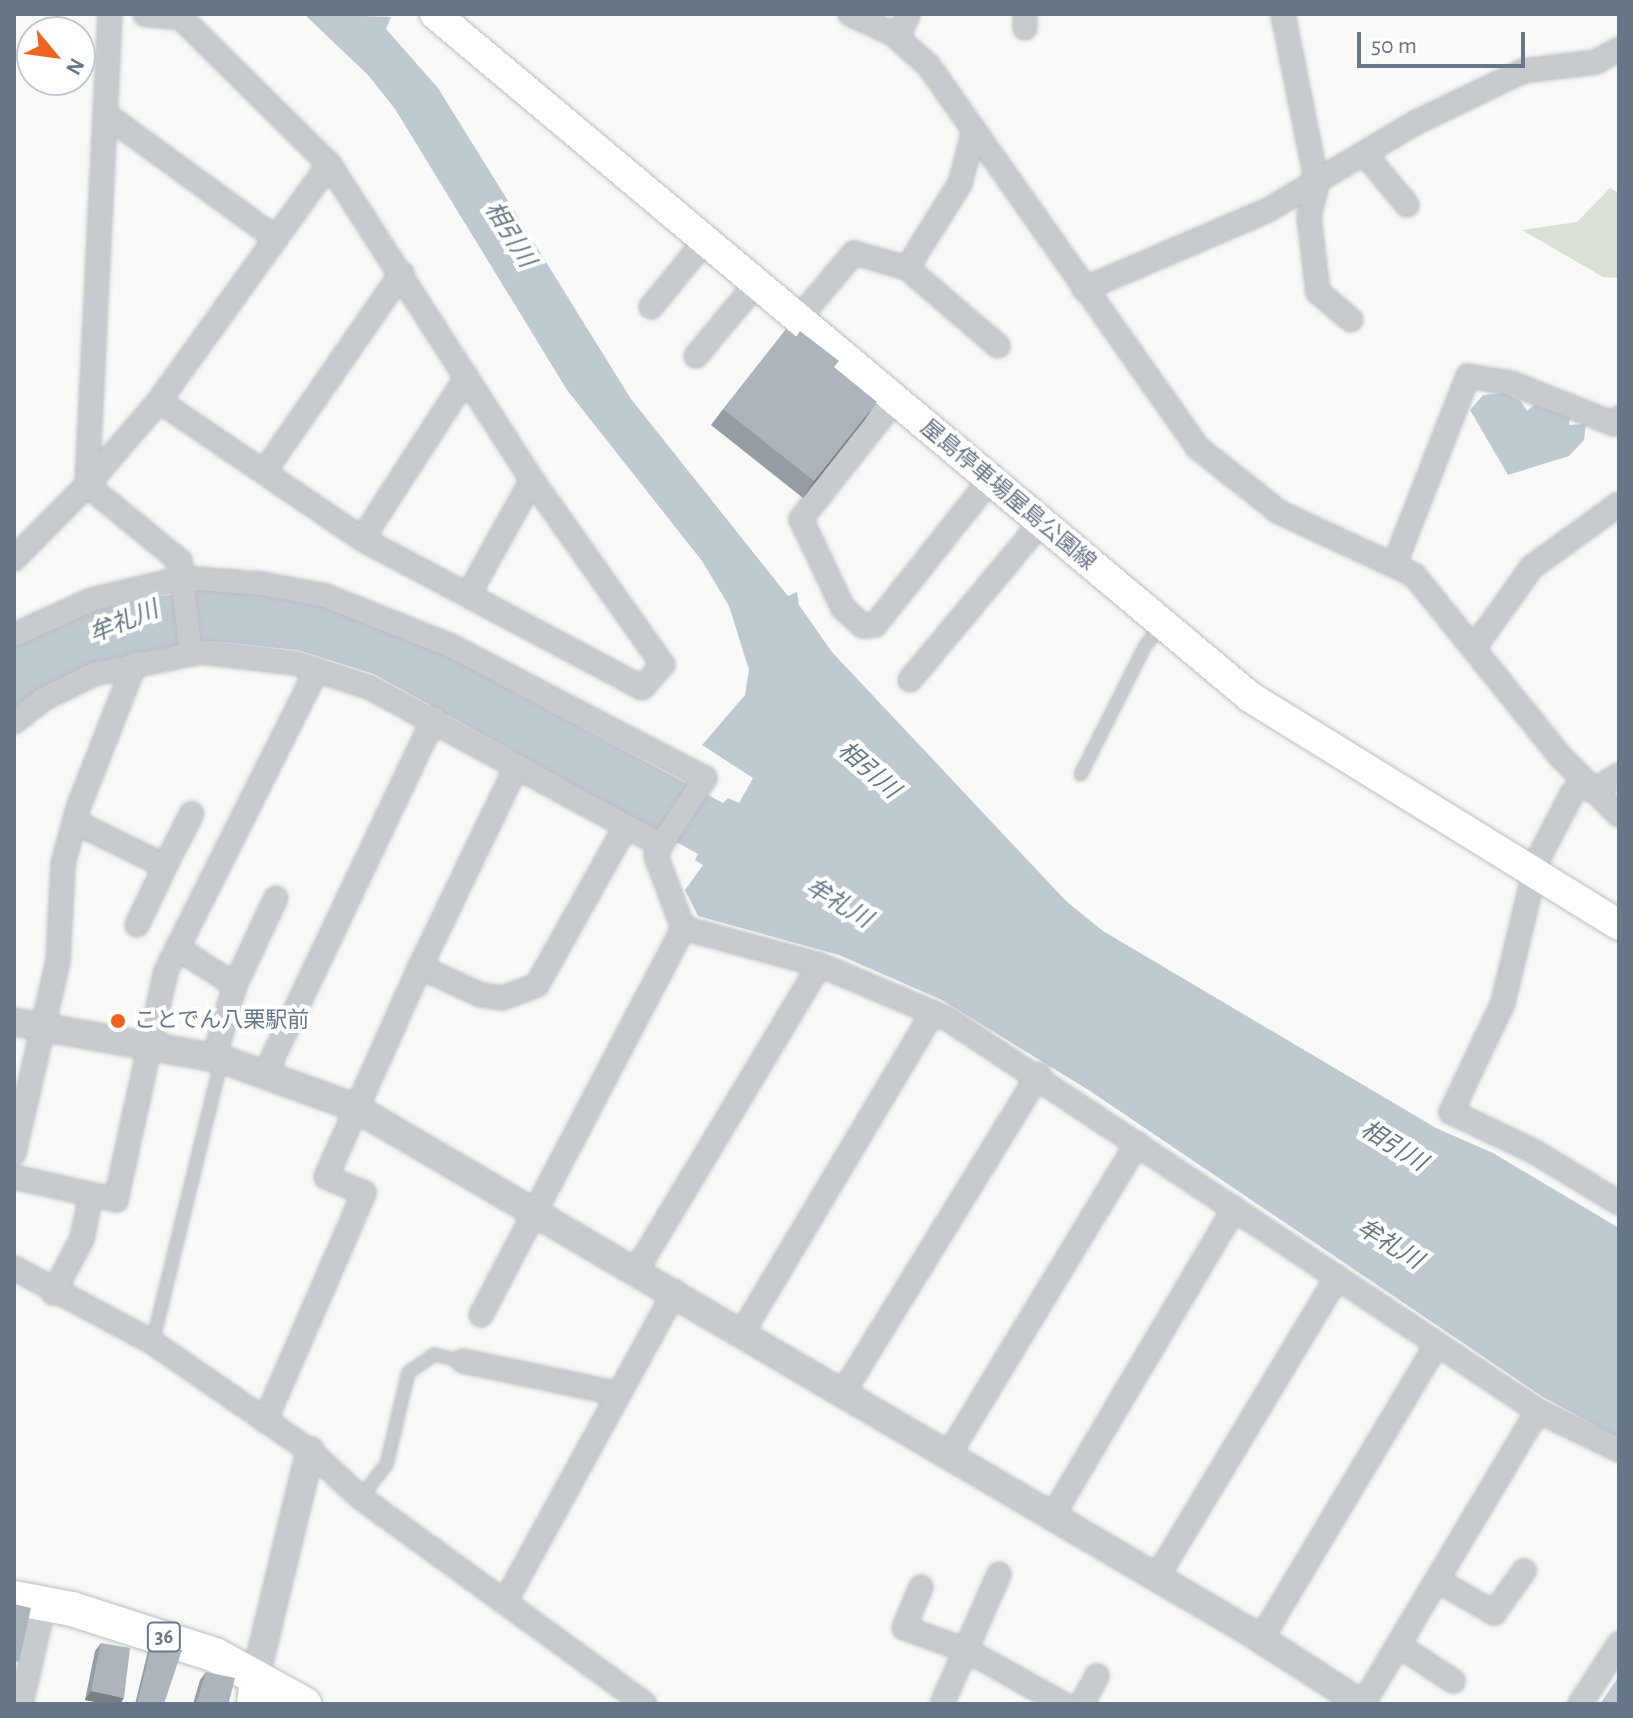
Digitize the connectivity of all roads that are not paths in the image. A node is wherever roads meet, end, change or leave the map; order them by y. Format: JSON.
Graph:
{"nodes":[{"id":1,"x":110,"y":14,"type":"edge"},
{"id":2,"x":145,"y":14,"type":"edge"},
{"id":3,"x":435,"y":14,"type":"edge"},
{"id":4,"x":850,"y":14,"type":"edge"},
{"id":5,"x":908,"y":14,"type":"edge"},
{"id":6,"x":1283,"y":14,"type":"edge"},
{"id":7,"x":898,"y":38,"type":"junction"},
{"id":8,"x":1619,"y":49,"type":"edge"},
{"id":9,"x":105,"y":114,"type":"junction"},
{"id":10,"x":974,"y":130,"type":"junction"},
{"id":11,"x":1365,"y":154,"type":"junction"},
{"id":12,"x":329,"y":164,"type":"junction"},
{"id":13,"x":1317,"y":184,"type":"junction"},
{"id":14,"x":1407,"y":205,"type":"dead end"},
{"id":15,"x":275,"y":238,"type":"junction"},
{"id":16,"x":705,"y":241,"type":"junction"},
{"id":17,"x":907,"y":268,"type":"junction"},
{"id":18,"x":402,"y":273,"type":"junction"},
{"id":19,"x":756,"y":284,"type":"junction"},
{"id":20,"x":1084,"y":289,"type":"junction"},
{"id":21,"x":651,"y":307,"type":"dead end"},
{"id":22,"x":798,"y":319,"type":"junction"},
{"id":23,"x":1351,"y":320,"type":"dead end"},
{"id":24,"x":998,"y":346,"type":"dead end"},
{"id":25,"x":696,"y":356,"type":"dead end"},
{"id":26,"x":467,"y":377,"type":"junction"},
{"id":27,"x":895,"y":400,"type":"junction"},
{"id":28,"x":159,"y":401,"type":"junction"},
{"id":29,"x":1617,"y":423,"type":"edge"},
{"id":30,"x":264,"y":472,"type":"junction"},
{"id":31,"x":532,"y":480,"type":"junction"},
{"id":32,"x":990,"y":480,"type":"junction"},
{"id":33,"x":87,"y":485,"type":"junction"},
{"id":34,"x":1619,"y":504,"type":"edge"},
{"id":35,"x":1041,"y":523,"type":"junction"},
{"id":36,"x":362,"y":539,"type":"junction"},
{"id":37,"x":14,"y":559,"type":"edge"},
{"id":38,"x":1395,"y":563,"type":"junction"},
{"id":39,"x":183,"y":578,"type":"junction"},
{"id":40,"x":470,"y":592,"type":"junction"},
{"id":41,"x":1162,"y":624,"type":"junction"},
{"id":42,"x":14,"y":635,"type":"edge"},
{"id":43,"x":1474,"y":648,"type":"junction"},
{"id":44,"x":191,"y":654,"type":"junction"},
{"id":45,"x":135,"y":663,"type":"junction"},
{"id":46,"x":317,"y":670,"type":"junction"},
{"id":47,"x":910,"y":680,"type":"dead end"},
{"id":48,"x":434,"y":718,"type":"junction"},
{"id":49,"x":14,"y":722,"type":"edge"},
{"id":50,"x":517,"y":765,"type":"junction"},
{"id":51,"x":1080,"y":774,"type":"dead end"},
{"id":52,"x":1619,"y":775,"type":"edge"},
{"id":53,"x":1588,"y":787,"type":"junction"},
{"id":54,"x":192,"y":813,"type":"dead end"},
{"id":55,"x":1619,"y":815,"type":"edge"},
{"id":56,"x":75,"y":822,"type":"junction"},
{"id":57,"x":626,"y":826,"type":"junction"},
{"id":58,"x":661,"y":845,"type":"junction"},
{"id":59,"x":165,"y":866,"type":"junction"},
{"id":60,"x":1534,"y":874,"type":"junction"},
{"id":61,"x":276,"y":898,"type":"dead end"},
{"id":62,"x":137,"y":925,"type":"dead end"},
{"id":63,"x":1619,"y":925,"type":"edge"},
{"id":64,"x":683,"y":928,"type":"junction"},
{"id":65,"x":177,"y":948,"type":"junction"},
{"id":66,"x":820,"y":965,"type":"junction"},
{"id":67,"x":420,"y":967,"type":"junction"},
{"id":68,"x":235,"y":985,"type":"junction"},
{"id":69,"x":933,"y":1012,"type":"junction"},
{"id":70,"x":14,"y":1022,"type":"edge"},
{"id":71,"x":47,"y":1027,"type":"junction"},
{"id":72,"x":150,"y":1044,"type":"junction"},
{"id":73,"x":218,"y":1058,"type":"junction"},
{"id":74,"x":266,"y":1072,"type":"junction"},
{"id":75,"x":1039,"y":1074,"type":"junction"},
{"id":76,"x":354,"y":1107,"type":"junction"},
{"id":77,"x":1137,"y":1144,"type":"junction"},
{"id":78,"x":14,"y":1153,"type":"edge"},
{"id":79,"x":14,"y":1177,"type":"edge"},
{"id":80,"x":91,"y":1195,"type":"junction"},
{"id":81,"x":1619,"y":1203,"type":"edge"},
{"id":82,"x":1234,"y":1209,"type":"junction"},
{"id":83,"x":535,"y":1211,"type":"junction"},
{"id":84,"x":14,"y":1268,"type":"edge"},
{"id":85,"x":637,"y":1269,"type":"junction"},
{"id":86,"x":1337,"y":1277,"type":"junction"},
{"id":87,"x":675,"y":1292,"type":"junction"},
{"id":88,"x":53,"y":1293,"type":"junction"},
{"id":89,"x":481,"y":1315,"type":"dead end"},
{"id":90,"x":743,"y":1331,"type":"junction"},
{"id":91,"x":152,"y":1342,"type":"junction"},
{"id":92,"x":1437,"y":1344,"type":"junction"},
{"id":93,"x":463,"y":1361,"type":"joint"},
{"id":94,"x":844,"y":1391,"type":"junction"},
{"id":95,"x":619,"y":1394,"type":"junction"},
{"id":96,"x":1538,"y":1411,"type":"junction"},
{"id":97,"x":265,"y":1421,"type":"junction"},
{"id":98,"x":1619,"y":1450,"type":"edge"},
{"id":99,"x":310,"y":1451,"type":"junction"},
{"id":100,"x":949,"y":1454,"type":"junction"},
{"id":101,"x":360,"y":1497,"type":"junction"},
{"id":102,"x":1053,"y":1515,"type":"junction"},
{"id":103,"x":1524,"y":1571,"type":"dead end"},
{"id":104,"x":999,"y":1574,"type":"dead end"},
{"id":105,"x":1157,"y":1577,"type":"junction"},
{"id":106,"x":1437,"y":1580,"type":"junction"},
{"id":107,"x":921,"y":1587,"type":"dead end"},
{"id":108,"x":29,"y":1601,"type":"edge"},
{"id":109,"x":505,"y":1602,"type":"junction"},
{"id":110,"x":1261,"y":1639,"type":"junction"},
{"id":111,"x":1619,"y":1644,"type":"edge"},
{"id":112,"x":1398,"y":1645,"type":"junction"},
{"id":113,"x":966,"y":1650,"type":"junction"},
{"id":114,"x":1097,"y":1676,"type":"dead end"},
{"id":115,"x":1453,"y":1681,"type":"dead end"},
{"id":116,"x":253,"y":1692,"type":"edge"},
{"id":117,"x":21,"y":1704,"type":"edge"},
{"id":118,"x":304,"y":1704,"type":"edge"},
{"id":119,"x":645,"y":1704,"type":"edge"},
{"id":120,"x":942,"y":1704,"type":"edge"},
{"id":121,"x":1063,"y":1704,"type":"edge"},
{"id":122,"x":1082,"y":1704,"type":"edge"},
{"id":123,"x":1363,"y":1704,"type":"edge"},
{"id":124,"x":1580,"y":1704,"type":"edge"}],
"edges":[{"from":1,"to":9,"type":"street"},
{"from":2,"to":12,"type":"street"},
{"from":3,"to":16,"type":"main road","name":"屋島停車場屋島公園線"},
{"from":4,"to":7,"type":"street"},
{"from":5,"to":7,"type":"street"},
{"from":6,"to":13,"type":"street"},
{"from":7,"to":10,"type":"street"},
{"from":8,"to":11,"type":"street"},
{"from":9,"to":15,"type":"street"},
{"from":9,"to":33,"type":"street"},
{"from":10,"to":17,"type":"street"},
{"from":10,"to":20,"type":"street"},
{"from":11,"to":13,"type":"street"},
{"from":11,"to":14,"type":"street"},
{"from":12,"to":15,"type":"street"},
{"from":12,"to":18,"type":"street"},
{"from":13,"to":20,"type":"street"},
{"from":13,"to":23,"type":"street"},
{"from":15,"to":28,"type":"street"},
{"from":16,"to":19,"type":"main road","name":"屋島停車場屋島公園線"},
{"from":16,"to":21,"type":"street"},
{"from":17,"to":22,"type":"street"},
{"from":17,"to":24,"type":"street"},
{"from":18,"to":26,"type":"street"},
{"from":18,"to":30,"type":"street"},
{"from":19,"to":22,"type":"main road","name":"屋島停車場屋島公園線"},
{"from":19,"to":25,"type":"street"},
{"from":20,"to":38,"type":"street"},
{"from":22,"to":27,"type":"main road","name":"屋島停車場屋島公園線"},
{"from":26,"to":31,"type":"street"},
{"from":26,"to":36,"type":"street"},
{"from":27,"to":32,"type":"main road","name":"屋島停車場屋島公園線"},
{"from":27,"to":32,"type":"street"},
{"from":28,"to":30,"type":"street"},
{"from":28,"to":33,"type":"street"},
{"from":29,"to":38,"type":"street"},
{"from":30,"to":36,"type":"street"},
{"from":31,"to":40,"type":"street"},
{"from":31,"to":40,"type":"street"},
{"from":32,"to":35,"type":"main road","name":"屋島停車場屋島公園線"},
{"from":33,"to":37,"type":"street"},
{"from":33,"to":39,"type":"street"},
{"from":34,"to":43,"type":"street"},
{"from":35,"to":41,"type":"main road","name":"屋島停車場屋島公園線"},
{"from":35,"to":47,"type":"street"},
{"from":36,"to":40,"type":"street"},
{"from":38,"to":43,"type":"street"},
{"from":39,"to":42,"type":"street"},
{"from":39,"to":44,"type":"street"},
{"from":39,"to":58,"type":"street"},
{"from":41,"to":51,"type":"lane"},
{"from":41,"to":60,"type":"main road","name":"屋島停車場屋島公園線"},
{"from":43,"to":53,"type":"street"},
{"from":44,"to":45,"type":"street"},
{"from":44,"to":46,"type":"street"},
{"from":45,"to":49,"type":"street"},
{"from":45,"to":56,"type":"street"},
{"from":46,"to":48,"type":"street"},
{"from":46,"to":65,"type":"street"},
{"from":48,"to":50,"type":"street"},
{"from":48,"to":74,"type":"street"},
{"from":50,"to":57,"type":"street"},
{"from":50,"to":67,"type":"street"},
{"from":52,"to":53,"type":"street"},
{"from":53,"to":55,"type":"street"},
{"from":53,"to":60,"type":"street"},
{"from":54,"to":59,"type":"street"},
{"from":56,"to":59,"type":"street"},
{"from":56,"to":71,"type":"street"},
{"from":57,"to":58,"type":"street"},
{"from":57,"to":67,"type":"street"},
{"from":58,"to":64,"type":"street"},
{"from":59,"to":62,"type":"street"},
{"from":60,"to":63,"type":"main road","name":"屋島停車場屋島公園線"},
{"from":60,"to":81,"type":"street"},
{"from":61,"to":68,"type":"street"},
{"from":64,"to":66,"type":"street"},
{"from":64,"to":83,"type":"street"},
{"from":65,"to":68,"type":"street"},
{"from":65,"to":72,"type":"street"},
{"from":66,"to":69,"type":"street"},
{"from":66,"to":85,"type":"street"},
{"from":67,"to":76,"type":"street"},
{"from":68,"to":73,"type":"street"},
{"from":69,"to":75,"type":"street"},
{"from":69,"to":90,"type":"street"},
{"from":70,"to":71,"type":"street"},
{"from":71,"to":72,"type":"street"},
{"from":71,"to":78,"type":"street"},
{"from":72,"to":73,"type":"street"},
{"from":72,"to":80,"type":"street"},
{"from":73,"to":74,"type":"street"},
{"from":73,"to":91,"type":"lane"},
{"from":74,"to":76,"type":"street"},
{"from":75,"to":77,"type":"street"},
{"from":75,"to":94,"type":"street"},
{"from":76,"to":83,"type":"street"},
{"from":76,"to":97,"type":"street"},
{"from":77,"to":82,"type":"street"},
{"from":77,"to":100,"type":"street"},
{"from":79,"to":80,"type":"street"},
{"from":80,"to":88,"type":"street"},
{"from":82,"to":86,"type":"street"},
{"from":82,"to":102,"type":"street"},
{"from":83,"to":85,"type":"street"},
{"from":83,"to":89,"type":"street"},
{"from":84,"to":88,"type":"street"},
{"from":85,"to":87,"type":"street"},
{"from":86,"to":92,"type":"street"},
{"from":86,"to":105,"type":"street"},
{"from":87,"to":90,"type":"street"},
{"from":87,"to":95,"type":"street"},
{"from":88,"to":91,"type":"street"},
{"from":90,"to":94,"type":"street"},
{"from":91,"to":97,"type":"street"},
{"from":92,"to":96,"type":"street"},
{"from":92,"to":110,"type":"street"},
{"from":93,"to":95,"type":"street"},
{"from":93,"to":101,"type":"lane"},
{"from":94,"to":100,"type":"street"},
{"from":95,"to":109,"type":"street"},
{"from":96,"to":98,"type":"street"},
{"from":96,"to":106,"type":"street"},
{"from":97,"to":99,"type":"street"},
{"from":99,"to":101,"type":"street"},
{"from":99,"to":116,"type":"street"},
{"from":100,"to":102,"type":"street"},
{"from":101,"to":109,"type":"street"},
{"from":102,"to":105,"type":"street"},
{"from":103,"to":106,"type":"street"},
{"from":104,"to":113,"type":"street"},
{"from":105,"to":110,"type":"street"},
{"from":106,"to":112,"type":"street"},
{"from":107,"to":113,"type":"street"},
{"from":108,"to":116,"type":"main road","number":"36"},
{"from":108,"to":117,"type":"street"},
{"from":109,"to":119,"type":"street"},
{"from":110,"to":123,"type":"street"},
{"from":111,"to":124,"type":"street"},
{"from":112,"to":115,"type":"street"},
{"from":112,"to":123,"type":"street"},
{"from":113,"to":120,"type":"street"},
{"from":113,"to":121,"type":"street"},
{"from":114,"to":122,"type":"street"},
{"from":116,"to":118,"type":"main road","number":"36"}]}
